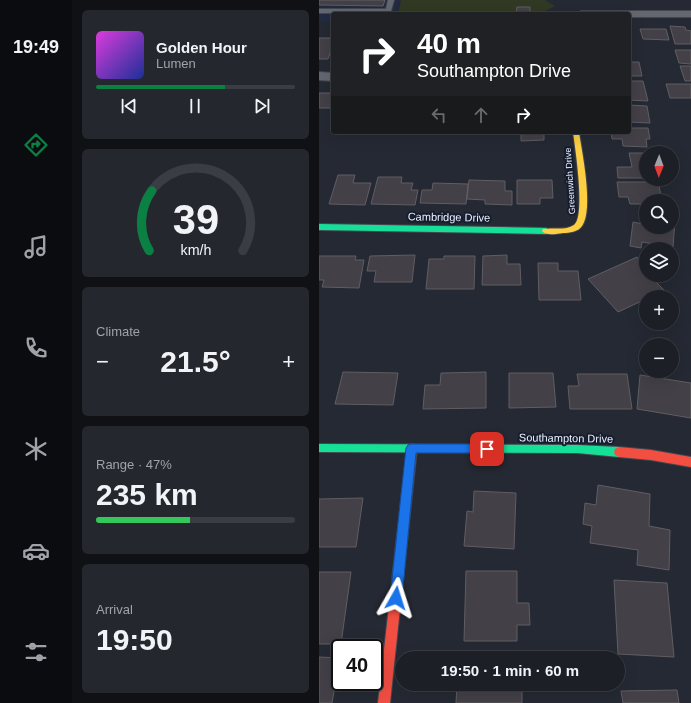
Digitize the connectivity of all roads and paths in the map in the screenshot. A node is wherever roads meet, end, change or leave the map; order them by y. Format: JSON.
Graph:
{"nodes":[{"id":1,"x":391,"y":0,"type":"edge"},
{"id":2,"x":319,"y":11,"type":"edge"},
{"id":3,"x":631,"y":14,"type":"edge"},
{"id":4,"x":691,"y":14,"type":"edge"},
{"id":5,"x":319,"y":76,"type":"edge"},
{"id":6,"x":331,"y":77,"type":"edge"},
{"id":7,"x":576,"y":134,"type":"edge"},
{"id":8,"x":578,"y":226,"type":"joint"},
{"id":9,"x":319,"y":227,"type":"edge"},
{"id":10,"x":319,"y":448,"type":"edge"},
{"id":11,"x":411,"y":448,"type":"junction"},
{"id":12,"x":691,"y":462,"type":"edge"},
{"id":13,"x":385,"y":703,"type":"edge"}],
"edges":[{"from":1,"to":2,"type":"lane"},
{"from":3,"to":4,"type":"street"},
{"from":5,"to":6,"type":"street"},
{"from":7,"to":8,"type":"street","name":"Greenwich Drive"},
{"from":8,"to":9,"type":"street","name":"Cambridge Drive"},
{"from":10,"to":11,"type":"street","name":"Southampton Drive"},
{"from":11,"to":12,"type":"street","name":"Southampton Drive"},
{"from":11,"to":13,"type":"street"}]}
